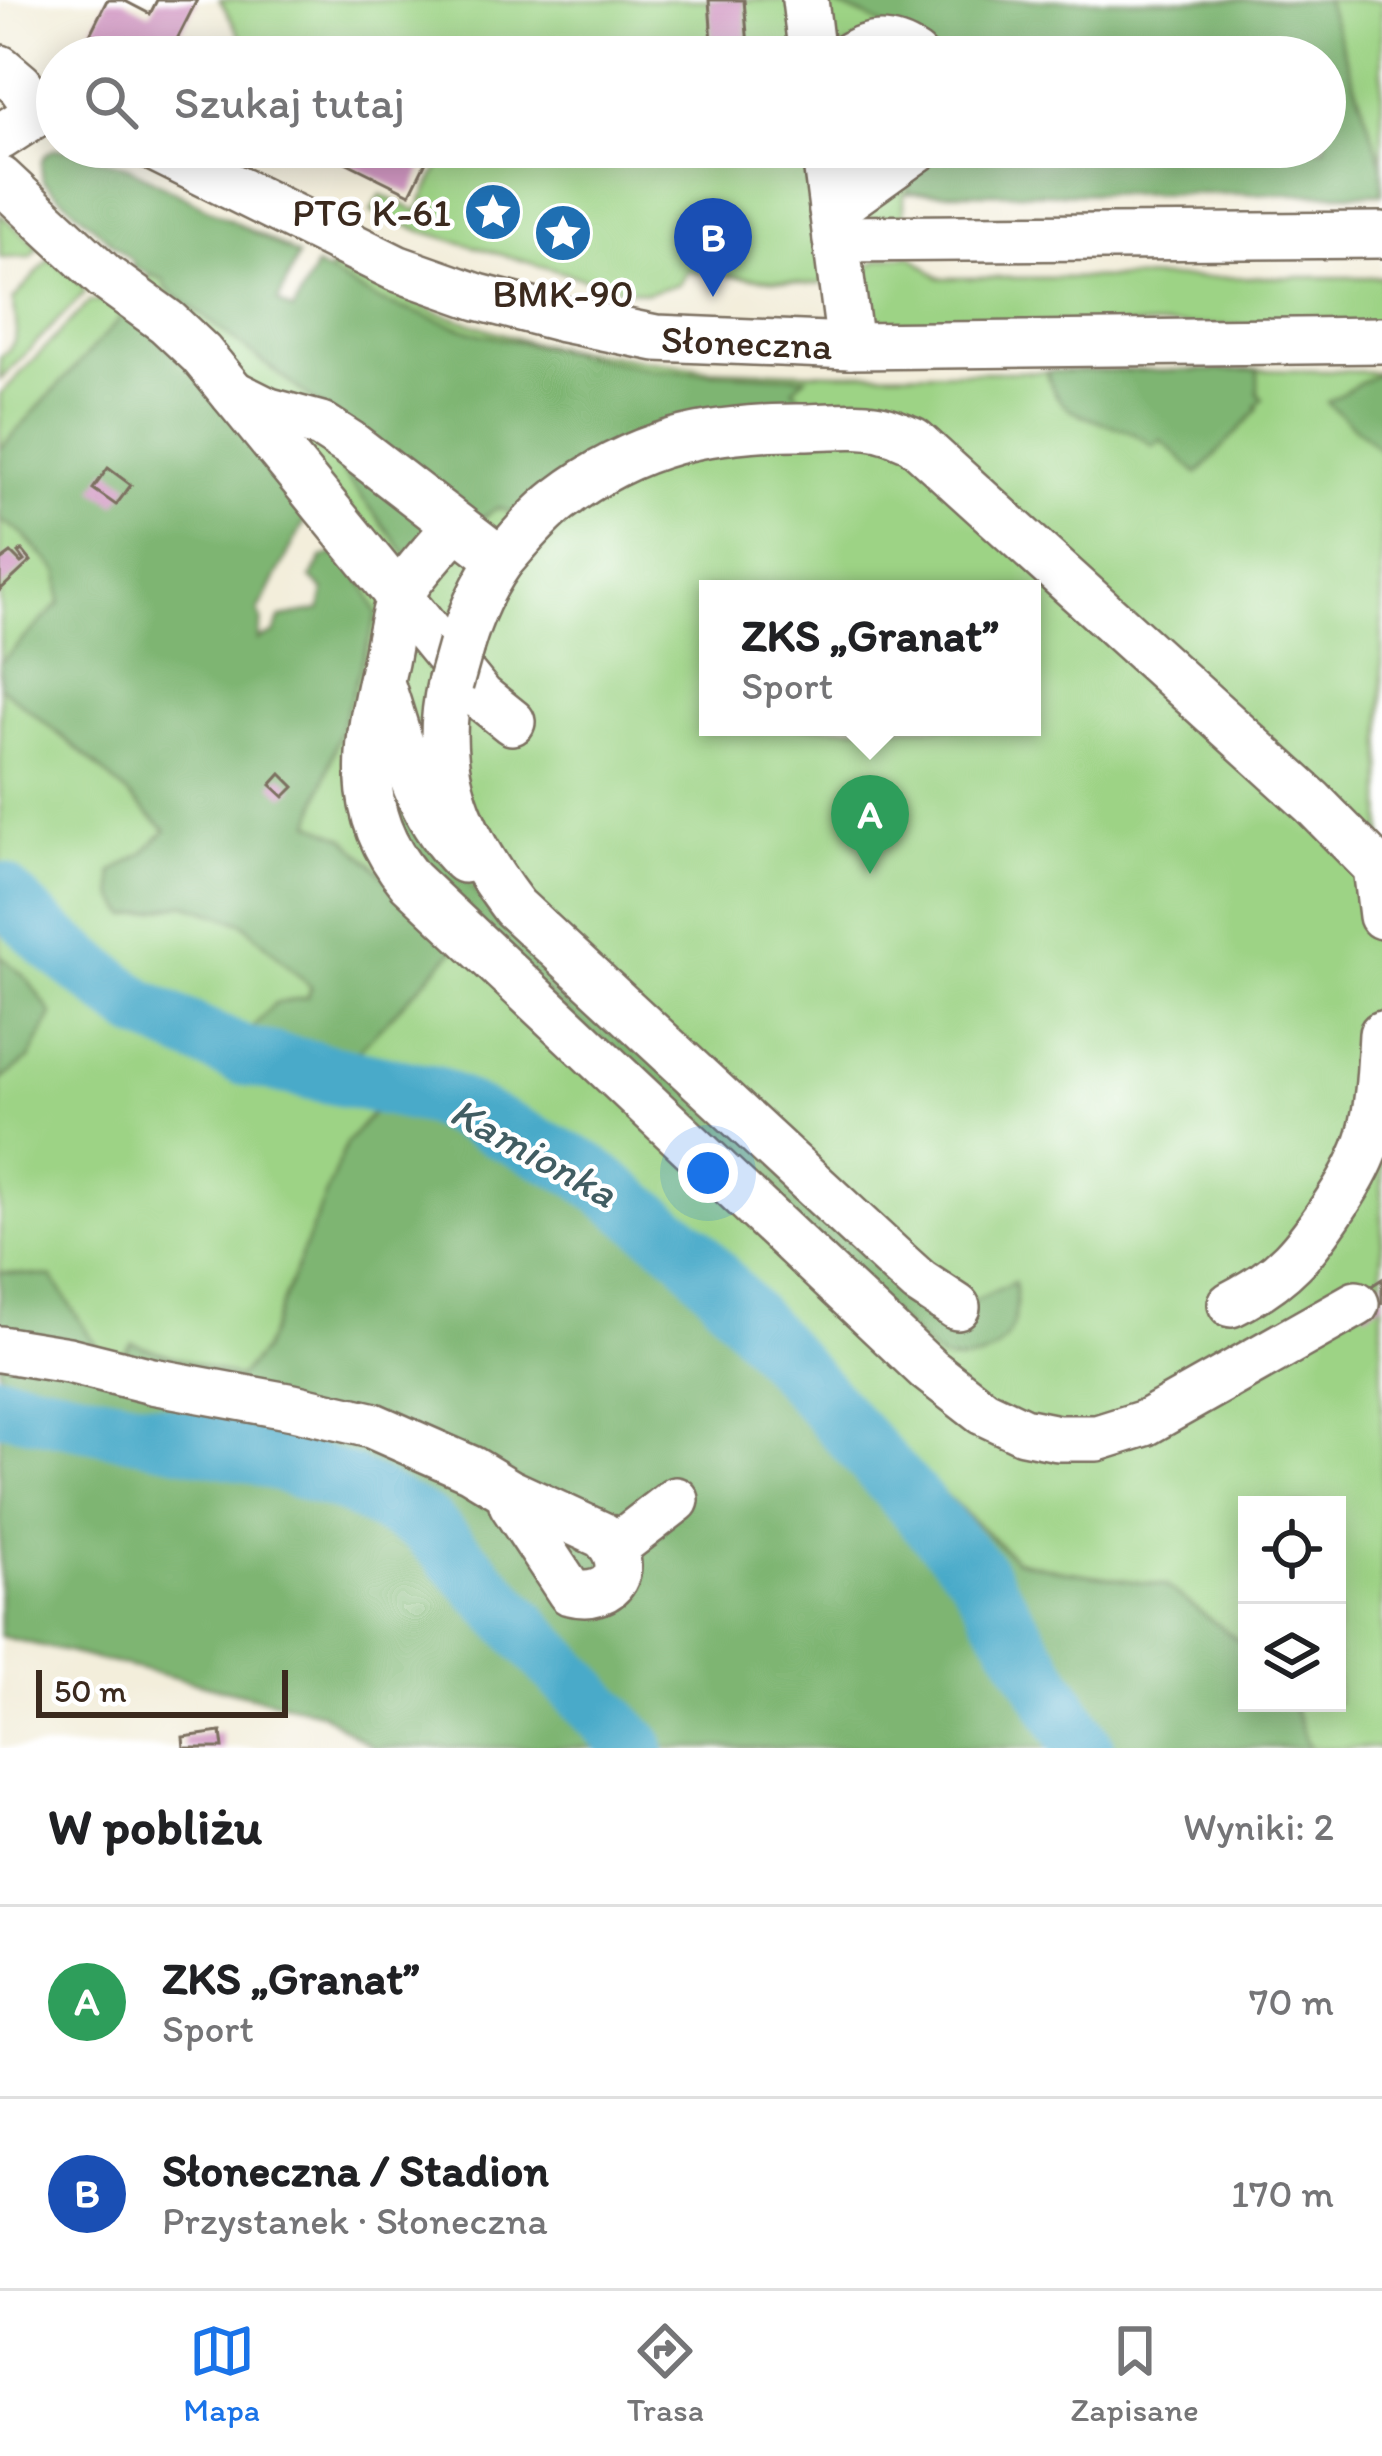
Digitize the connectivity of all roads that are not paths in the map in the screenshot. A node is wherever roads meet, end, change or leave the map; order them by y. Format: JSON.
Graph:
{"nodes":[{"id":1,"x":805,"y":0,"type":"edge"},
{"id":2,"x":809,"y":36,"type":"edge"},
{"id":3,"x":0,"y":68,"type":"edge"},
{"id":4,"x":36,"y":100,"type":"edge"},
{"id":5,"x":36,"y":118,"type":"edge"},
{"id":6,"x":0,"y":137,"type":"edge"},
{"id":7,"x":194,"y":168,"type":"edge"},
{"id":8,"x":827,"y":168,"type":"edge"},
{"id":9,"x":897,"y":168,"type":"edge"},
{"id":10,"x":0,"y":179,"type":"edge"},
{"id":11,"x":834,"y":225,"type":"junction"},
{"id":12,"x":1382,"y":235,"type":"edge"},
{"id":13,"x":1382,"y":340,"type":"edge"},
{"id":14,"x":850,"y":346,"type":"junction"},
{"id":15,"x":233,"y":393,"type":"junction"},
{"id":16,"x":456,"y":526,"type":"junction"},
{"id":17,"x":501,"y":560,"type":"junction"},
{"id":18,"x":400,"y":596,"type":"junction"},
{"id":19,"x":380,"y":681,"type":"junction"},
{"id":20,"x":512,"y":722,"type":"dead end"},
{"id":21,"x":514,"y":907,"type":"junction"},
{"id":22,"x":1382,"y":916,"type":"edge"},
{"id":23,"x":1382,"y":1034,"type":"edge"},
{"id":24,"x":1231,"y":1304,"type":"dead end"},
{"id":25,"x":1356,"y":1304,"type":"dead end"},
{"id":26,"x":957,"y":1307,"type":"dead end"},
{"id":27,"x":0,"y":1349,"type":"edge"},
{"id":28,"x":509,"y":1492,"type":"junction"},
{"id":29,"x":676,"y":1500,"type":"dead end"},
{"id":30,"x":614,"y":1548,"type":"junction"}],
"edges":[{"from":1,"to":2,"type":"street"},
{"from":3,"to":4,"type":"street"},
{"from":5,"to":6,"type":"street"},
{"from":7,"to":14,"type":"street","name":"Słoneczna"},
{"from":8,"to":11,"type":"street"},
{"from":9,"to":11,"type":"street"},
{"from":10,"to":15,"type":"street"},
{"from":11,"to":12,"type":"street"},
{"from":11,"to":14,"type":"street"},
{"from":13,"to":14,"type":"street","name":"Słoneczna"},
{"from":15,"to":16,"type":"street"},
{"from":15,"to":18,"type":"street"},
{"from":16,"to":17,"type":"street"},
{"from":16,"to":18,"type":"street"},
{"from":17,"to":21,"type":"street"},
{"from":17,"to":22,"type":"street"},
{"from":18,"to":19,"type":"street"},
{"from":18,"to":20,"type":"street"},
{"from":19,"to":21,"type":"street"},
{"from":19,"to":25,"type":"street"},
{"from":21,"to":26,"type":"street"},
{"from":23,"to":24,"type":"street"},
{"from":27,"to":28,"type":"street"},
{"from":28,"to":30,"type":"street"},
{"from":28,"to":30,"type":"street"},
{"from":29,"to":30,"type":"street"}]}
